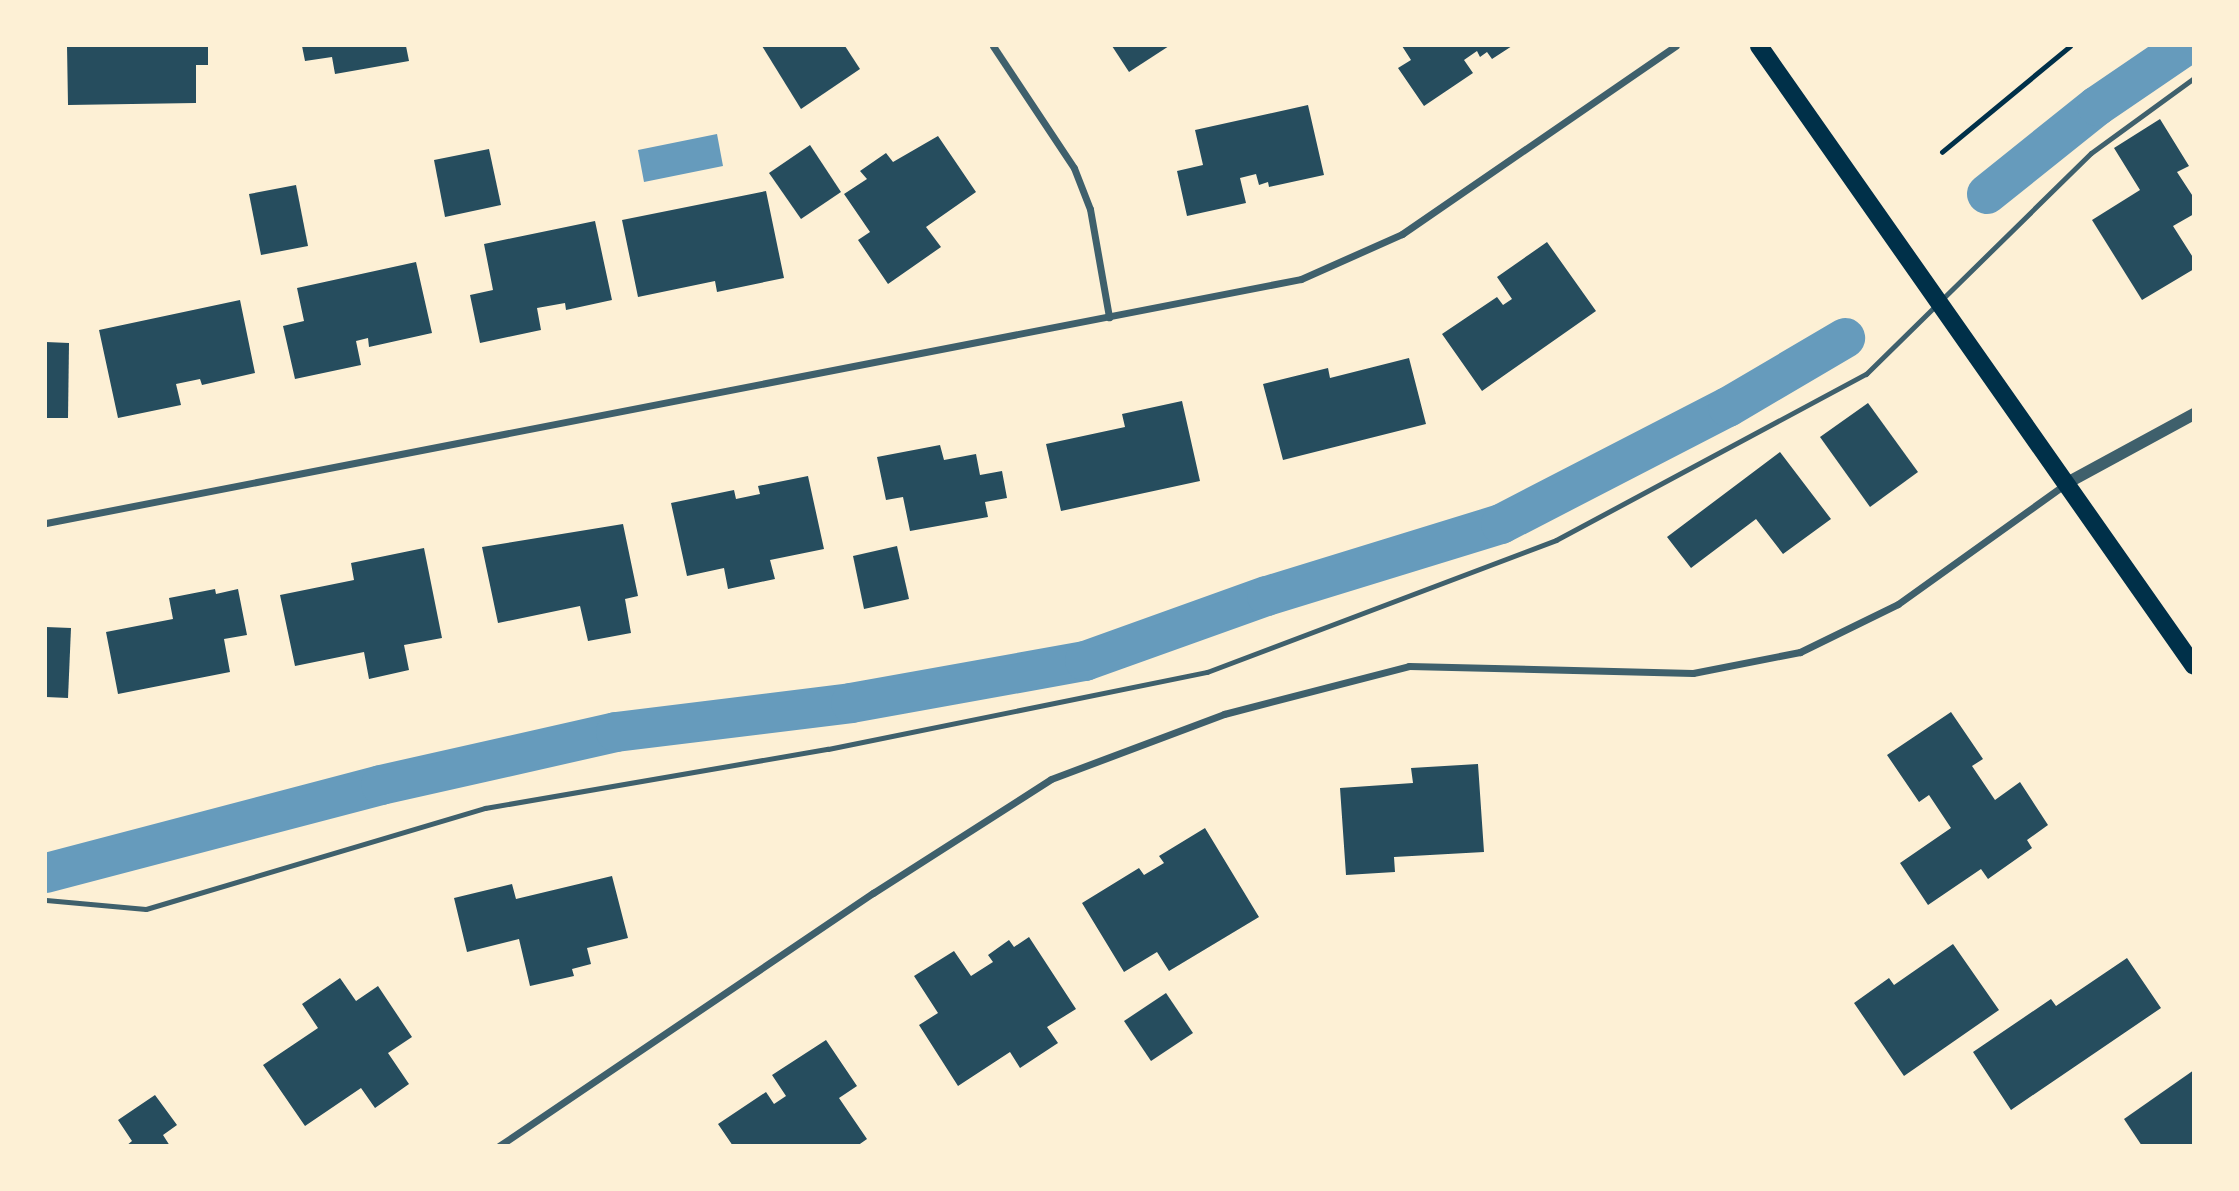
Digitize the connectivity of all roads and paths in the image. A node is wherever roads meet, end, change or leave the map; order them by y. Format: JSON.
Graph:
{"nodes":[{"id":1,"x":993,"y":46,"type":"edge"},
{"id":2,"x":1676,"y":46,"type":"edge"},
{"id":3,"x":1759,"y":46,"type":"edge"},
{"id":4,"x":2070,"y":46,"type":"edge"},
{"id":5,"x":2193,"y":78,"type":"edge"},
{"id":6,"x":1942,"y":152,"type":"dead end"},
{"id":7,"x":1939,"y":301,"type":"junction"},
{"id":8,"x":1108,"y":317,"type":"junction"},
{"id":9,"x":2193,"y":414,"type":"edge"},
{"id":10,"x":2067,"y":483,"type":"junction"},
{"id":11,"x":46,"y":523,"type":"edge"},
{"id":12,"x":2193,"y":666,"type":"edge"},
{"id":13,"x":46,"y":900,"type":"edge"},
{"id":14,"x":499,"y":1146,"type":"edge"}],
"edges":[{"from":1,"to":8,"type":"street"},
{"from":2,"to":8,"type":"street"},
{"from":3,"to":7,"type":"main road"},
{"from":4,"to":6,"type":"path"},
{"from":5,"to":7,"type":"lane"},
{"from":7,"to":10,"type":"main road"},
{"from":7,"to":13,"type":"lane"},
{"from":8,"to":11,"type":"street"},
{"from":9,"to":10,"type":"street"},
{"from":10,"to":12,"type":"main road"},
{"from":10,"to":14,"type":"street"}]}
